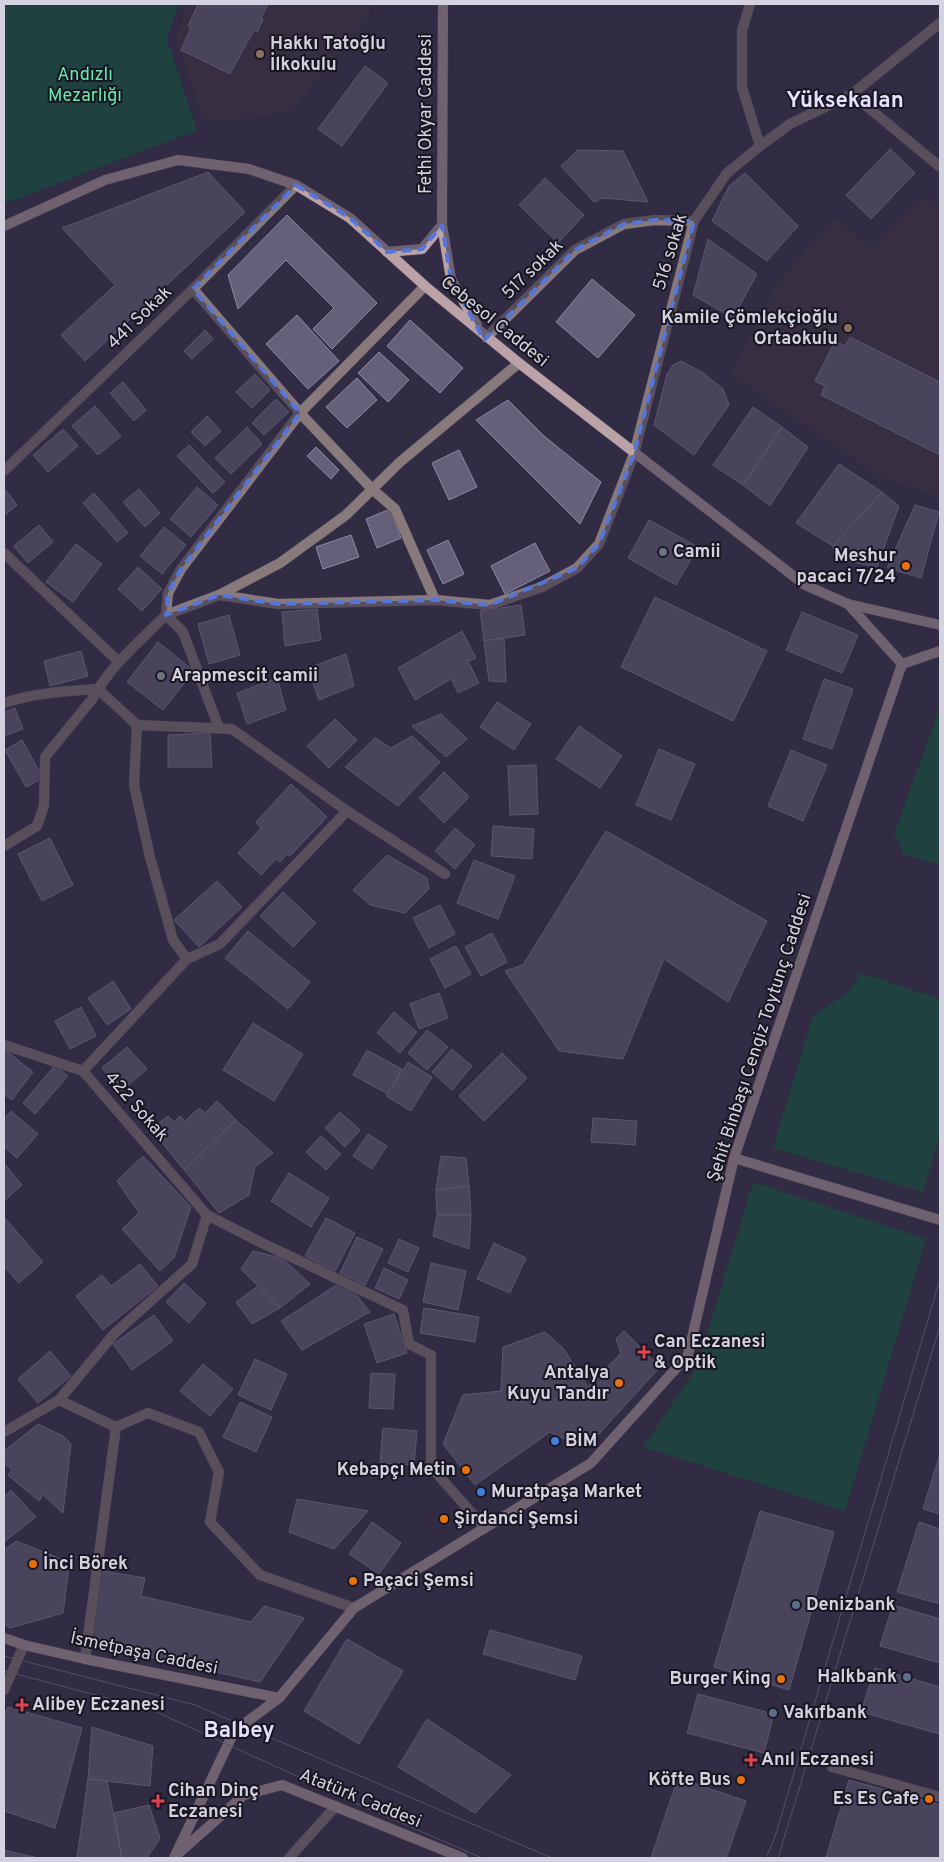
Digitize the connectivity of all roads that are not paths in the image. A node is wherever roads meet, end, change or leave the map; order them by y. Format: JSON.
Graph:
{"nodes":[{"id":1,"x":443,"y":4,"type":"edge"},
{"id":2,"x":750,"y":4,"type":"edge"},
{"id":3,"x":940,"y":23,"type":"edge"},
{"id":4,"x":852,"y":94,"type":"junction"},
{"id":5,"x":760,"y":146,"type":"junction"},
{"id":6,"x":938,"y":162,"type":"edge"},
{"id":7,"x":296,"y":185,"type":"junction"},
{"id":8,"x":694,"y":221,"type":"junction"},
{"id":9,"x":442,"y":225,"type":"junction"},
{"id":10,"x":4,"y":226,"type":"edge"},
{"id":11,"x":387,"y":252,"type":"junction"},
{"id":12,"x":425,"y":286,"type":"junction"},
{"id":13,"x":193,"y":290,"type":"junction"},
{"id":14,"x":483,"y":334,"type":"junction"},
{"id":15,"x":519,"y":363,"type":"junction"},
{"id":16,"x":300,"y":413,"type":"junction"},
{"id":17,"x":634,"y":454,"type":"junction"},
{"id":18,"x":4,"y":471,"type":"edge"},
{"id":19,"x":372,"y":489,"type":"junction"},
{"id":20,"x":4,"y":554,"type":"edge"},
{"id":21,"x":219,"y":595,"type":"junction"},
{"id":22,"x":435,"y":600,"type":"junction"},
{"id":23,"x":848,"y":604,"type":"junction"},
{"id":24,"x":166,"y":615,"type":"junction"},
{"id":25,"x":940,"y":625,"type":"edge"},
{"id":26,"x":940,"y":651,"type":"edge"},
{"id":27,"x":119,"y":662,"type":"junction"},
{"id":28,"x":902,"y":664,"type":"junction"},
{"id":29,"x":98,"y":689,"type":"junction"},
{"id":30,"x":4,"y":703,"type":"edge"},
{"id":31,"x":137,"y":725,"type":"junction"},
{"id":32,"x":219,"y":728,"type":"junction"},
{"id":33,"x":346,"y":811,"type":"junction"},
{"id":34,"x":4,"y":846,"type":"edge"},
{"id":35,"x":445,"y":874,"type":"dead end"},
{"id":36,"x":187,"y":959,"type":"junction"},
{"id":37,"x":4,"y":1045,"type":"edge"},
{"id":38,"x":83,"y":1071,"type":"junction"},
{"id":39,"x":734,"y":1158,"type":"junction"},
{"id":40,"x":207,"y":1214,"type":"junction"},
{"id":41,"x":940,"y":1220,"type":"edge"},
{"id":42,"x":59,"y":1400,"type":"junction"},
{"id":43,"x":116,"y":1427,"type":"junction"},
{"id":44,"x":4,"y":1432,"type":"edge"},
{"id":45,"x":485,"y":1528,"type":"junction"},
{"id":46,"x":354,"y":1608,"type":"junction"},
{"id":47,"x":4,"y":1638,"type":"edge"},
{"id":48,"x":24,"y":1645,"type":"junction"},
{"id":49,"x":85,"y":1659,"type":"junction"},
{"id":50,"x":4,"y":1690,"type":"edge"},
{"id":51,"x":279,"y":1698,"type":"junction"},
{"id":52,"x":832,"y":1767,"type":"dead end"},
{"id":53,"x":940,"y":1797,"type":"edge"},
{"id":54,"x":336,"y":1806,"type":"junction"},
{"id":55,"x":175,"y":1857,"type":"edge"},
{"id":56,"x":289,"y":1858,"type":"edge"},
{"id":57,"x":463,"y":1858,"type":"edge"}],
"edges":[{"from":1,"to":9,"type":"main road","name":"Fethi Okyar Caddesi"},
{"from":2,"to":5,"type":"street"},
{"from":3,"to":4,"type":"street"},
{"from":4,"to":5,"type":"street","name":"516 sokak"},
{"from":4,"to":6,"type":"street"},
{"from":5,"to":8,"type":"street","name":"516 sokak"},
{"from":7,"to":10,"type":"main road","name":"Cebesol Caddesi"},
{"from":7,"to":11,"type":"main road","name":"Cebesol Caddesi"},
{"from":7,"to":13,"type":"street","name":"441 Sokak"},
{"from":8,"to":14,"type":"street","name":"517 sokak"},
{"from":8,"to":17,"type":"street","name":"516 sokak"},
{"from":9,"to":11,"type":"main road"},
{"from":9,"to":14,"type":"main road","name":"Fethi Okyar Caddesi"},
{"from":11,"to":12,"type":"main road","name":"Cebesol Caddesi"},
{"from":12,"to":14,"type":"main road","name":"Cebesol Caddesi"},
{"from":12,"to":16,"type":"street"},
{"from":13,"to":16,"type":"street"},
{"from":13,"to":18,"type":"street","name":"441 Sokak"},
{"from":14,"to":15,"type":"main road","name":"Cebesol Caddesi"},
{"from":15,"to":17,"type":"main road","name":"Cebesol Caddesi"},
{"from":15,"to":19,"type":"street"},
{"from":16,"to":19,"type":"street"},
{"from":16,"to":24,"type":"street"},
{"from":17,"to":22,"type":"street","name":"516 sokak"},
{"from":17,"to":23,"type":"main road","name":"Cebesol Caddesi"},
{"from":19,"to":21,"type":"street"},
{"from":19,"to":22,"type":"street"},
{"from":20,"to":27,"type":"street"},
{"from":21,"to":22,"type":"street","name":"516 sokak"},
{"from":21,"to":24,"type":"street"},
{"from":23,"to":25,"type":"main road","name":"Cebesol Caddesi"},
{"from":23,"to":28,"type":"main road"},
{"from":24,"to":27,"type":"street"},
{"from":24,"to":32,"type":"street"},
{"from":26,"to":28,"type":"main road"},
{"from":27,"to":29,"type":"street"},
{"from":28,"to":39,"type":"main road","name":"Şehit Binbaşı Cengiz Toytunç Caddesi"},
{"from":29,"to":30,"type":"street"},
{"from":29,"to":31,"type":"street"},
{"from":29,"to":34,"type":"street"},
{"from":31,"to":32,"type":"street"},
{"from":31,"to":36,"type":"street"},
{"from":32,"to":33,"type":"street"},
{"from":33,"to":35,"type":"street"},
{"from":33,"to":36,"type":"street","name":"422 Sokak"},
{"from":36,"to":38,"type":"street","name":"422 Sokak"},
{"from":37,"to":38,"type":"street"},
{"from":38,"to":40,"type":"street","name":"422 Sokak"},
{"from":39,"to":41,"type":"main road"},
{"from":39,"to":45,"type":"main road","name":"Şehit Binbaşı Cengiz Toytunç Caddesi"},
{"from":40,"to":42,"type":"street"},
{"from":40,"to":45,"type":"street"},
{"from":42,"to":43,"type":"street"},
{"from":42,"to":44,"type":"street"},
{"from":43,"to":46,"type":"street"},
{"from":43,"to":49,"type":"street"},
{"from":45,"to":46,"type":"main road","name":"Şehit Binbaşı Cengiz Toytunç Caddesi"},
{"from":46,"to":51,"type":"main road","name":"Şehit Binbaşı Cengiz Toytunç Caddesi"},
{"from":47,"to":48,"type":"main road","name":"İsmetpaşa Caddesi"},
{"from":48,"to":49,"type":"main road","name":"İsmetpaşa Caddesi"},
{"from":48,"to":50,"type":"street"},
{"from":49,"to":51,"type":"main road","name":"İsmetpaşa Caddesi"},
{"from":51,"to":55,"type":"main road","name":"Şehit Binbaşı Cengiz Toytunç Caddesi"},
{"from":52,"to":53,"type":"street"},
{"from":54,"to":55,"type":"main road","name":"Atatürk Caddesi"},
{"from":54,"to":56,"type":"street"},
{"from":54,"to":57,"type":"main road","name":"Atatürk Caddesi"}]}
